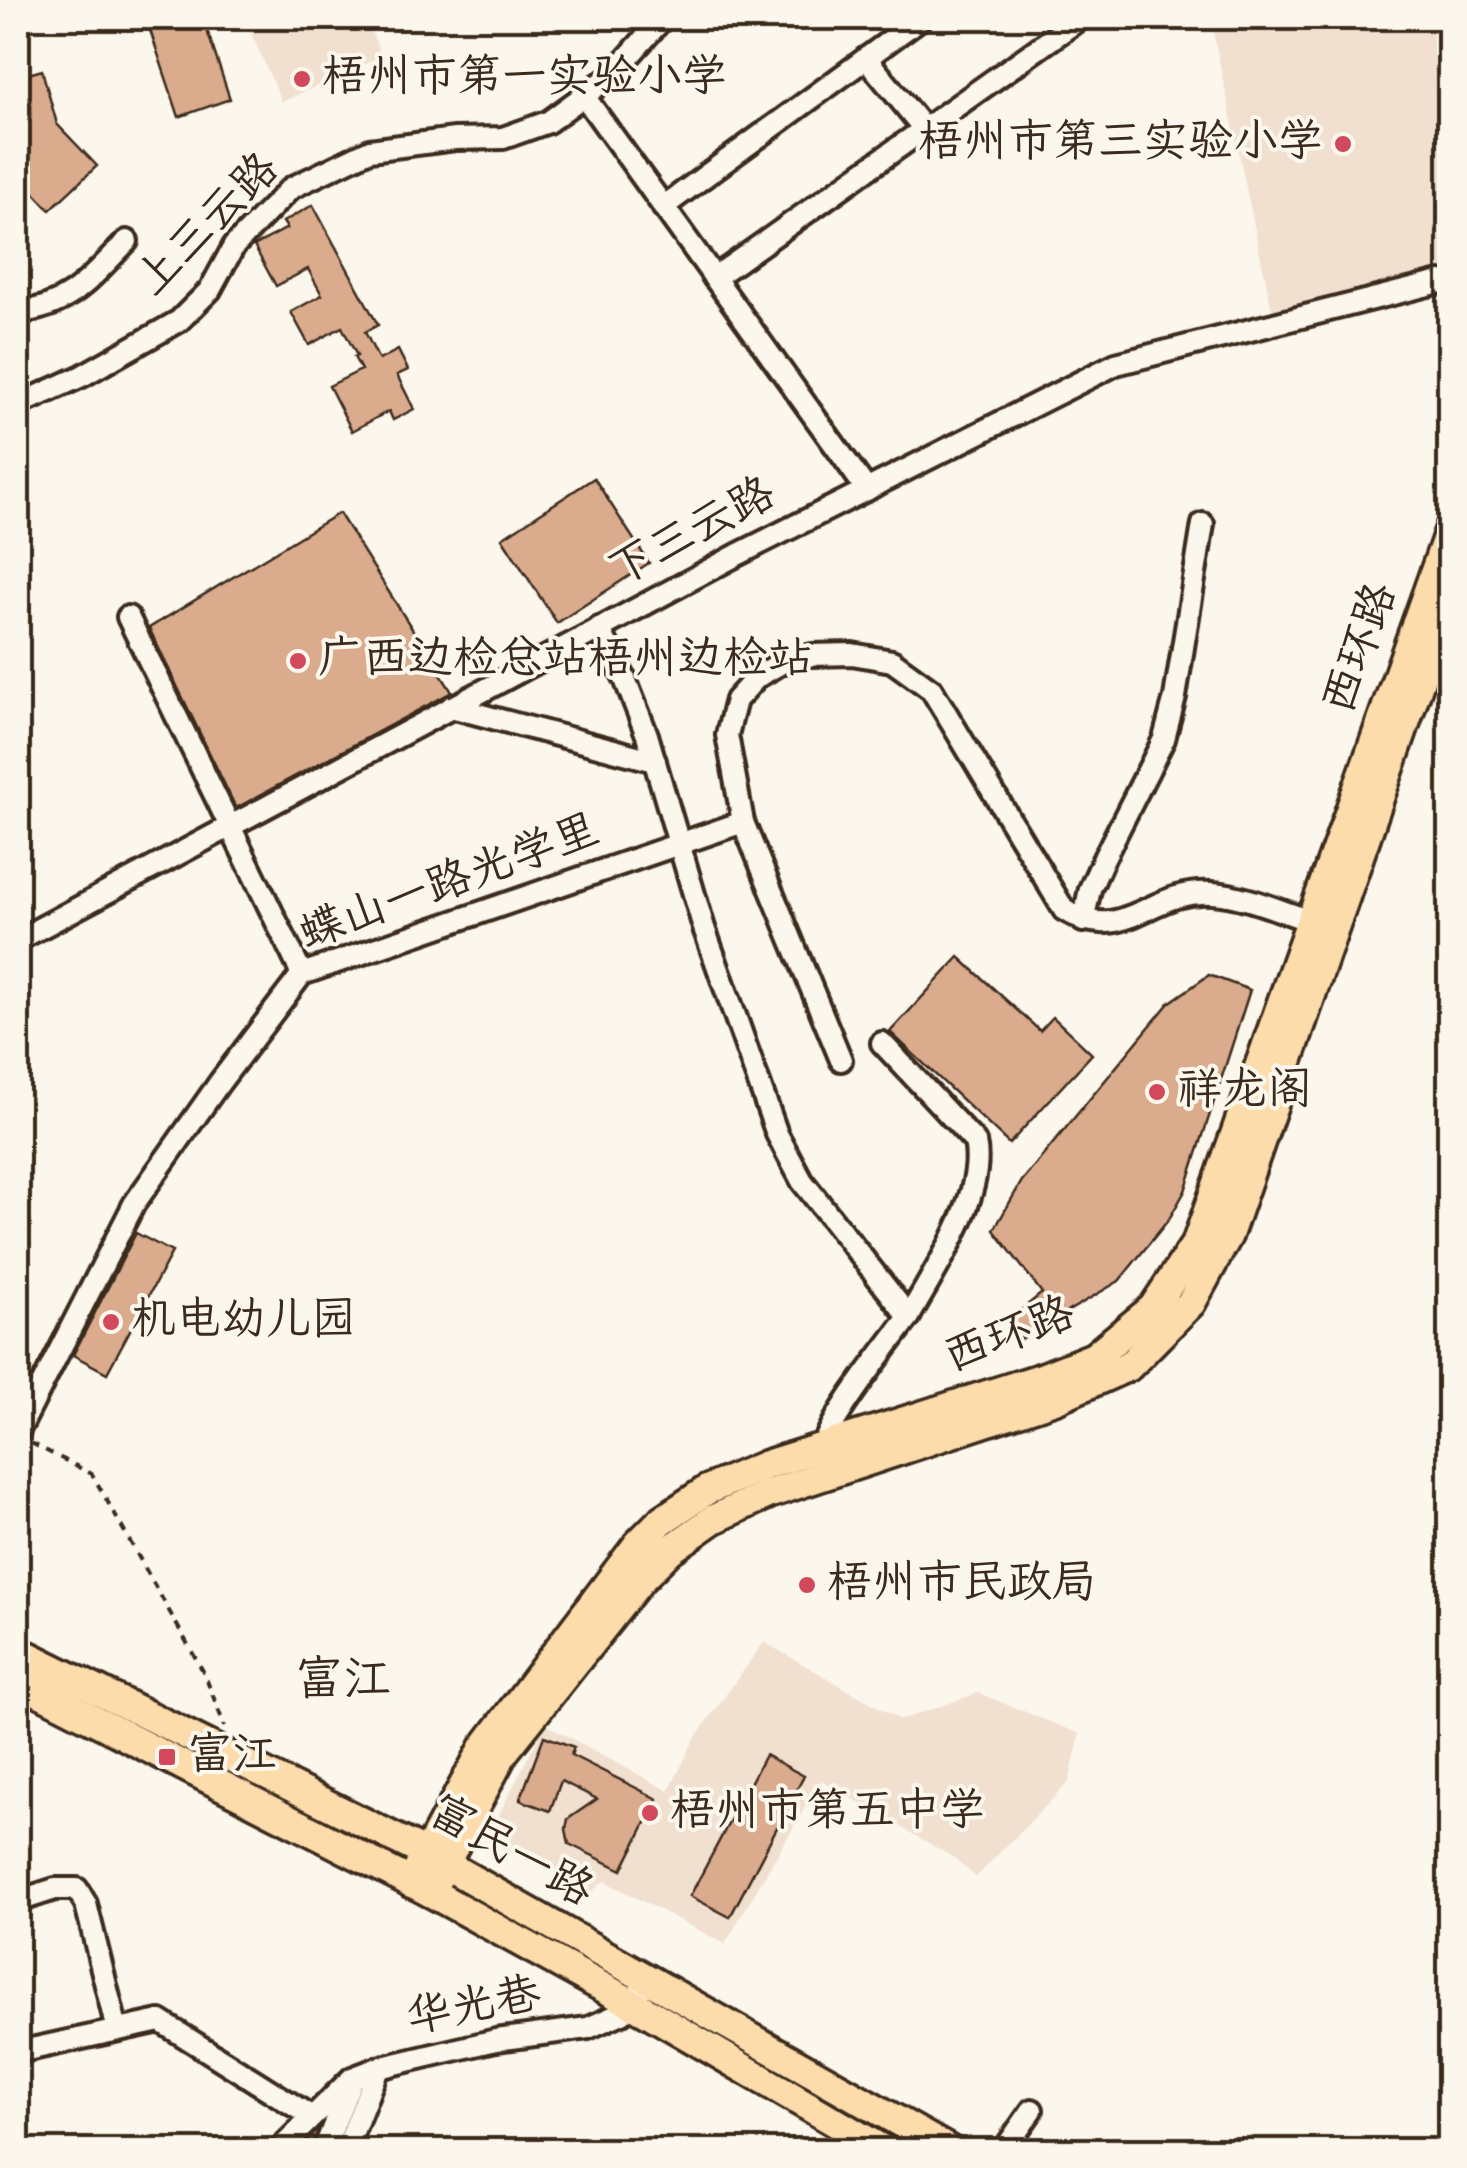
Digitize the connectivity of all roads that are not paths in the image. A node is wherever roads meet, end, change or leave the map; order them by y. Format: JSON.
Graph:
{"nodes":[{"id":1,"x":663,"y":18,"type":"edge"},
{"id":2,"x":921,"y":18,"type":"edge"},
{"id":3,"x":1080,"y":18,"type":"edge"},
{"id":4,"x":866,"y":58,"type":"junction"},
{"id":5,"x":584,"y":96,"type":"junction"},
{"id":6,"x":924,"y":129,"type":"junction"},
{"id":7,"x":663,"y":207,"type":"junction"},
{"id":8,"x":128,"y":241,"type":"dead end"},
{"id":9,"x":714,"y":278,"type":"junction"},
{"id":10,"x":1440,"y":282,"type":"dead end"},
{"id":11,"x":21,"y":312,"type":"edge"},
{"id":12,"x":18,"y":405,"type":"edge"},
{"id":13,"x":866,"y":490,"type":"junction"},
{"id":14,"x":1203,"y":524,"type":"dead end"},
{"id":15,"x":1450,"y":529,"type":"edge"},
{"id":16,"x":1450,"y":594,"type":"edge"},
{"id":17,"x":128,"y":617,"type":"dead end"},
{"id":18,"x":599,"y":628,"type":"junction"},
{"id":19,"x":451,"y":708,"type":"junction"},
{"id":20,"x":655,"y":762,"type":"junction"},
{"id":21,"x":743,"y":822,"type":"junction"},
{"id":22,"x":227,"y":827,"type":"junction"},
{"id":23,"x":680,"y":844,"type":"junction"},
{"id":24,"x":1310,"y":921,"type":"junction"},
{"id":25,"x":1083,"y":922,"type":"junction"},
{"id":26,"x":18,"y":940,"type":"edge"},
{"id":27,"x":302,"y":974,"type":"junction"},
{"id":28,"x":882,"y":1043,"type":"dead end"},
{"id":29,"x":841,"y":1060,"type":"dead end"},
{"id":30,"x":909,"y":1317,"type":"junction"},
{"id":31,"x":18,"y":1434,"type":"edge"},
{"id":32,"x":823,"y":1460,"type":"junction"},
{"id":33,"x":18,"y":1651,"type":"edge"},
{"id":34,"x":18,"y":1681,"type":"edge"},
{"id":35,"x":436,"y":1859,"type":"junction"},
{"id":36,"x":420,"y":1887,"type":"junction"},
{"id":37,"x":18,"y":1901,"type":"edge"},
{"id":38,"x":647,"y":1978,"type":"junction"},
{"id":39,"x":632,"y":2003,"type":"junction"},
{"id":40,"x":117,"y":2030,"type":"junction"},
{"id":41,"x":18,"y":2052,"type":"edge"},
{"id":42,"x":378,"y":2068,"type":"junction"},
{"id":43,"x":352,"y":2078,"type":"junction"},
{"id":44,"x":1032,"y":2110,"type":"dead end"},
{"id":45,"x":312,"y":2117,"type":"junction"},
{"id":46,"x":279,"y":2150,"type":"edge"},
{"id":47,"x":324,"y":2150,"type":"edge"},
{"id":48,"x":346,"y":2150,"type":"edge"},
{"id":49,"x":883,"y":2150,"type":"edge"},
{"id":50,"x":949,"y":2150,"type":"edge"},
{"id":51,"x":1004,"y":2150,"type":"edge"}],
"edges":[{"from":1,"to":5,"type":"street","name":"上三云路"},
{"from":2,"to":4,"type":"street"},
{"from":3,"to":6,"type":"street"},
{"from":4,"to":6,"type":"street"},
{"from":4,"to":7,"type":"street"},
{"from":5,"to":7,"type":"street"},
{"from":5,"to":12,"type":"street","name":"上三云路"},
{"from":6,"to":9,"type":"street"},
{"from":7,"to":9,"type":"street"},
{"from":8,"to":11,"type":"street"},
{"from":9,"to":13,"type":"street"},
{"from":10,"to":13,"type":"street","name":"下三云路"},
{"from":13,"to":18,"type":"street","name":"下三云路"},
{"from":14,"to":25,"type":"street"},
{"from":15,"to":24,"type":"main road","name":"西环路"},
{"from":16,"to":32,"type":"main road","name":"西环路"},
{"from":17,"to":22,"type":"street"},
{"from":18,"to":19,"type":"street","name":"下三云路"},
{"from":18,"to":20,"type":"street"},
{"from":19,"to":20,"type":"street"},
{"from":19,"to":22,"type":"street","name":"下三云路"},
{"from":20,"to":23,"type":"street"},
{"from":21,"to":23,"type":"street","name":"蝶山一路光学里"},
{"from":21,"to":25,"type":"street"},
{"from":21,"to":29,"type":"street"},
{"from":22,"to":26,"type":"street","name":"下三云路"},
{"from":22,"to":27,"type":"street"},
{"from":23,"to":27,"type":"street","name":"蝶山一路光学里"},
{"from":23,"to":30,"type":"street"},
{"from":24,"to":25,"type":"street"},
{"from":24,"to":32,"type":"main road","name":"西环路"},
{"from":27,"to":31,"type":"street","name":"蝶山一路光学里"},
{"from":28,"to":30,"type":"street"},
{"from":30,"to":32,"type":"street"},
{"from":32,"to":35,"type":"main road","name":"西环路"},
{"from":33,"to":35,"type":"main road","name":"富民一路"},
{"from":34,"to":36,"type":"main road","name":"富民一路"},
{"from":35,"to":36,"type":"main road","name":"西环路"},
{"from":35,"to":38,"type":"main road","name":"富民一路"},
{"from":36,"to":39,"type":"main road","name":"富民一路"},
{"from":37,"to":40,"type":"street"},
{"from":38,"to":39,"type":"street","name":"华光巷"},
{"from":38,"to":50,"type":"main road","name":"富民一路"},
{"from":39,"to":42,"type":"street","name":"华光巷"},
{"from":39,"to":49,"type":"main road","name":"富民一路"},
{"from":40,"to":41,"type":"street"},
{"from":40,"to":45,"type":"street"},
{"from":42,"to":43,"type":"street","name":"华光巷"},
{"from":42,"to":48,"type":"street"},
{"from":43,"to":45,"type":"street","name":"华光巷"},
{"from":43,"to":47,"type":"street"},
{"from":44,"to":51,"type":"street"},
{"from":45,"to":46,"type":"street","name":"华光巷"}]}
